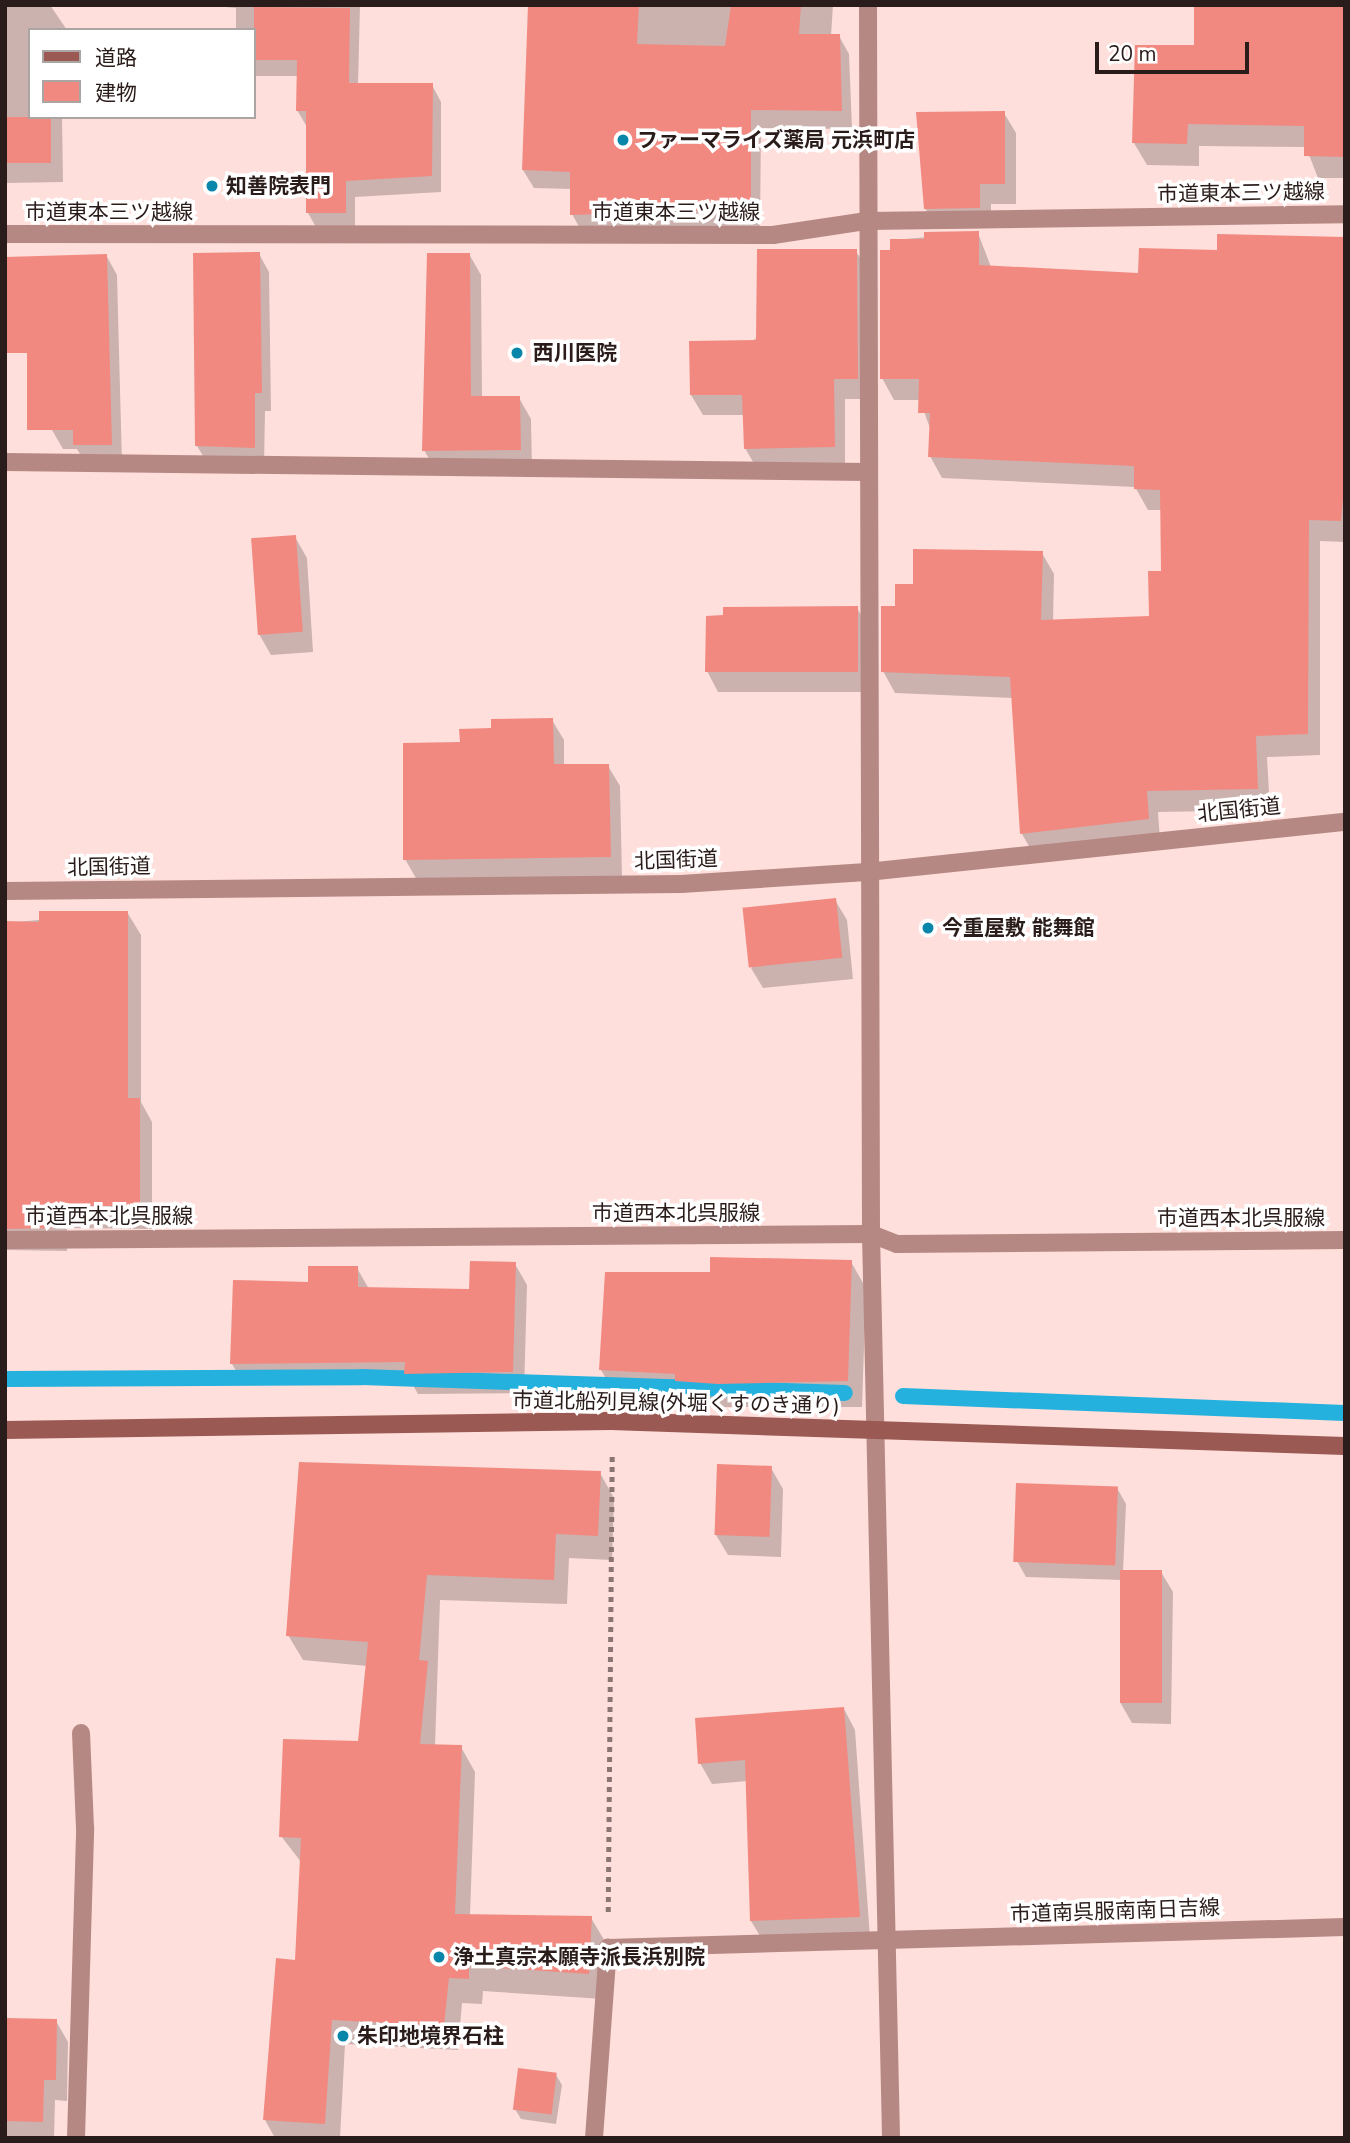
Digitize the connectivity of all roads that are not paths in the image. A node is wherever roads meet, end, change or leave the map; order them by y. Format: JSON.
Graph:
{"nodes":[{"id":1,"x":868,"y":5,"type":"edge"},
{"id":2,"x":1345,"y":214,"type":"edge"},
{"id":3,"x":867,"y":220,"type":"junction"},
{"id":4,"x":5,"y":234,"type":"edge"},
{"id":5,"x":5,"y":463,"type":"edge"},
{"id":6,"x":868,"y":472,"type":"junction"},
{"id":7,"x":1345,"y":822,"type":"edge"},
{"id":8,"x":867,"y":872,"type":"junction"},
{"id":9,"x":5,"y":891,"type":"edge"},
{"id":10,"x":871,"y":1234,"type":"junction"},
{"id":11,"x":5,"y":1240,"type":"edge"},
{"id":12,"x":1345,"y":1240,"type":"edge"},
{"id":13,"x":5,"y":1430,"type":"edge"},
{"id":14,"x":874,"y":1430,"type":"junction"},
{"id":15,"x":1345,"y":1446,"type":"edge"},
{"id":16,"x":81,"y":1732,"type":"dead end"},
{"id":17,"x":1345,"y":1927,"type":"edge"},
{"id":18,"x":888,"y":1940,"type":"junction"},
{"id":19,"x":76,"y":2138,"type":"edge"},
{"id":20,"x":594,"y":2138,"type":"edge"},
{"id":21,"x":891,"y":2138,"type":"edge"}],
"edges":[{"from":1,"to":3,"type":"street"},
{"from":2,"to":3,"type":"street","name":"市道東本三ツ越線"},
{"from":3,"to":4,"type":"street","name":"市道東本三ツ越線"},
{"from":3,"to":6,"type":"street"},
{"from":5,"to":6,"type":"street"},
{"from":6,"to":8,"type":"street"},
{"from":7,"to":8,"type":"street","name":"北国街道"},
{"from":8,"to":9,"type":"street","name":"北国街道"},
{"from":8,"to":10,"type":"street"},
{"from":10,"to":11,"type":"street","name":"市道西本北呉服線"},
{"from":10,"to":12,"type":"street","name":"市道西本北呉服線"},
{"from":10,"to":14,"type":"street"},
{"from":13,"to":14,"type":"street","name":"市道北船列見線(外堀くすのき通り)"},
{"from":14,"to":15,"type":"street","name":"市道北船列見線(外堀くすのき通り)"},
{"from":14,"to":18,"type":"street"},
{"from":16,"to":19,"type":"street"},
{"from":17,"to":18,"type":"street","name":"市道南呉服南南日吉線"},
{"from":18,"to":20,"type":"street","name":"市道南呉服南南日吉線"},
{"from":18,"to":21,"type":"street"}]}
